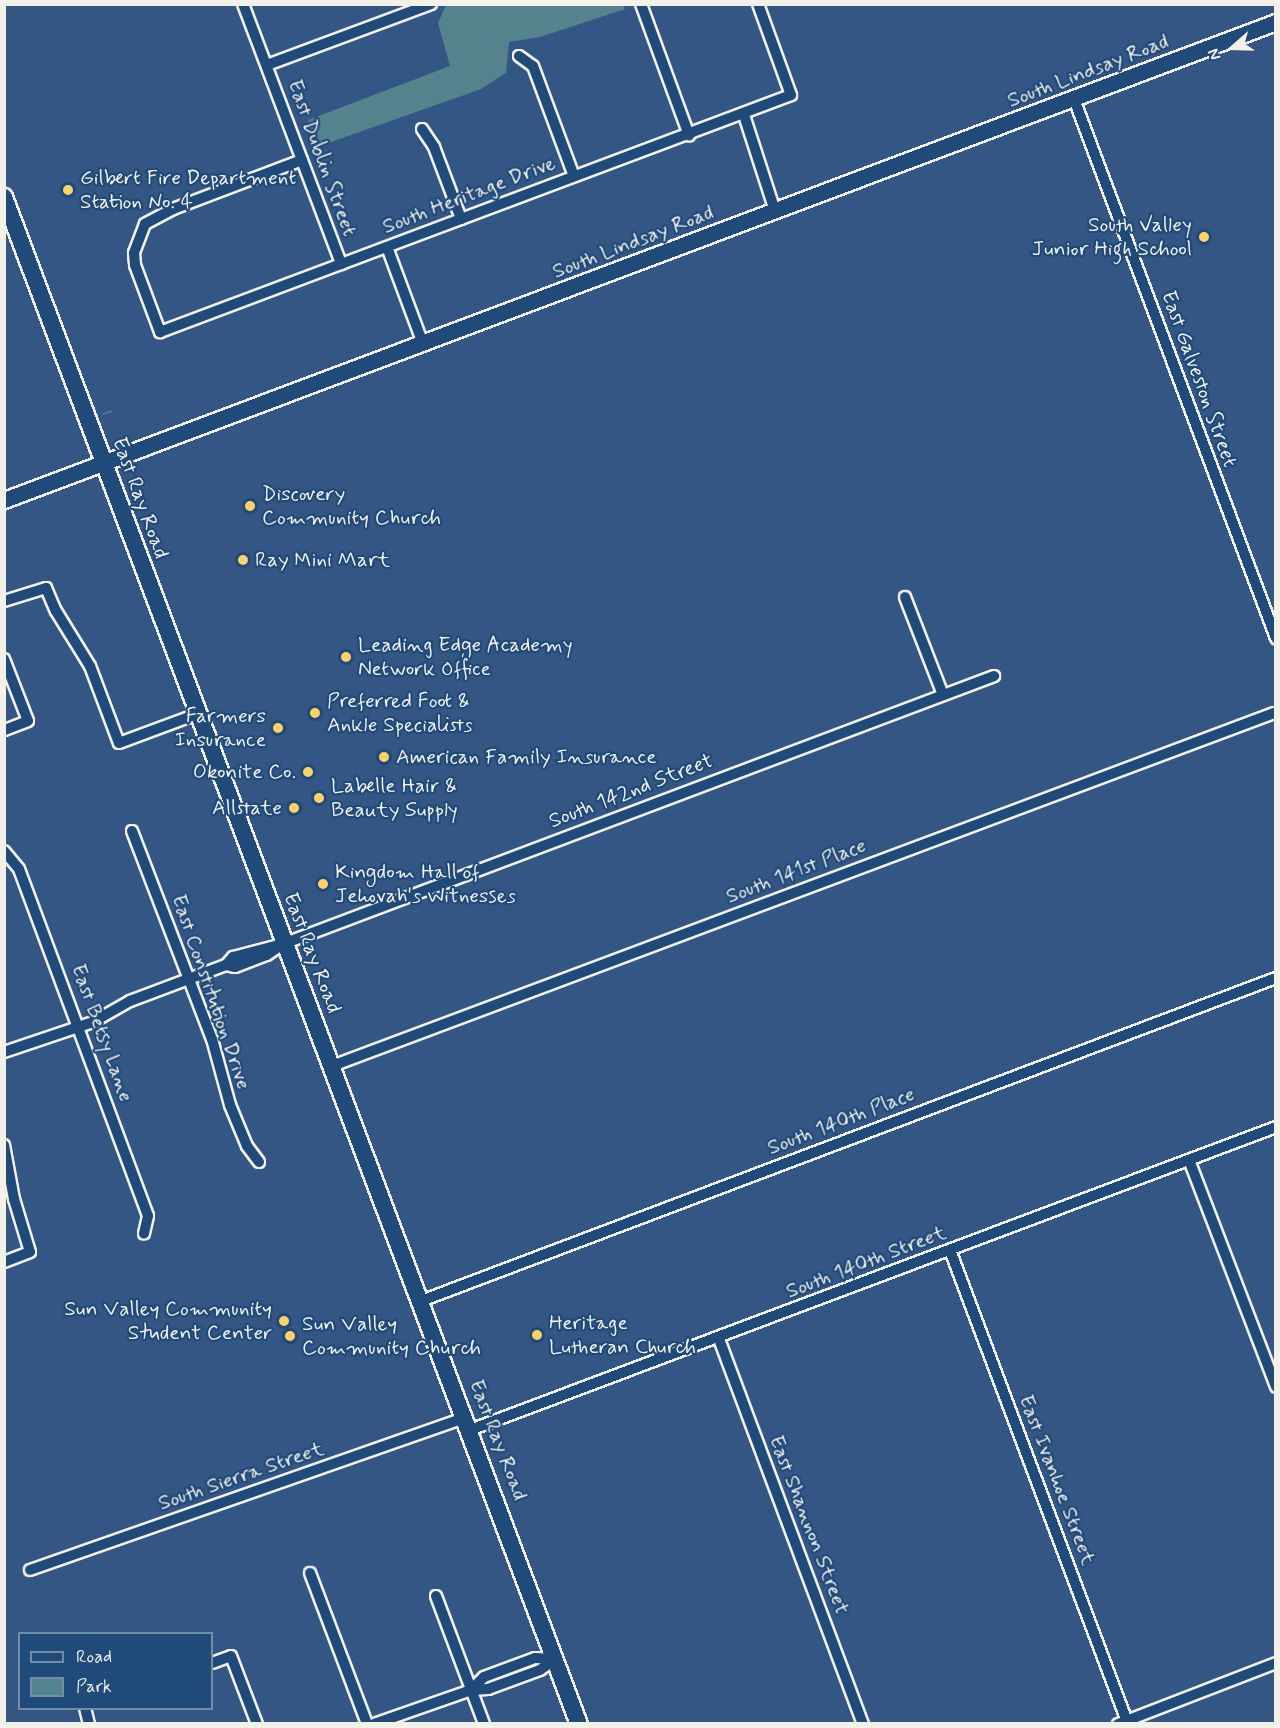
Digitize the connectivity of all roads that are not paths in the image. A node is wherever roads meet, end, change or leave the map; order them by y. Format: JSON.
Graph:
{"nodes":[{"id":1,"x":243,"y":4,"type":"edge"},
{"id":2,"x":430,"y":4,"type":"edge"},
{"id":3,"x":641,"y":4,"type":"edge"},
{"id":4,"x":758,"y":4,"type":"edge"},
{"id":5,"x":1275,"y":22,"type":"edge"},
{"id":6,"x":519,"y":56,"type":"dead end"},
{"id":7,"x":267,"y":64,"type":"junction"},
{"id":8,"x":1074,"y":99,"type":"junction"},
{"id":9,"x":744,"y":115,"type":"junction"},
{"id":10,"x":422,"y":129,"type":"dead end"},
{"id":11,"x":689,"y":135,"type":"junction"},
{"id":12,"x":302,"y":160,"type":"junction"},
{"id":13,"x":574,"y":176,"type":"junction"},
{"id":14,"x":4,"y":197,"type":"edge"},
{"id":15,"x":775,"y":211,"type":"junction"},
{"id":16,"x":461,"y":219,"type":"junction"},
{"id":17,"x":387,"y":247,"type":"junction"},
{"id":18,"x":341,"y":264,"type":"junction"},
{"id":19,"x":423,"y":344,"type":"junction"},
{"id":20,"x":103,"y":463,"type":"junction"},
{"id":21,"x":4,"y":500,"type":"edge"},
{"id":22,"x":904,"y":597,"type":"dead end"},
{"id":23,"x":4,"y":601,"type":"edge"},
{"id":24,"x":1275,"y":638,"type":"edge"},
{"id":25,"x":4,"y":659,"type":"edge"},
{"id":26,"x":994,"y":676,"type":"dead end"},
{"id":27,"x":943,"y":695,"type":"junction"},
{"id":28,"x":1274,"y":713,"type":"dead end"},
{"id":29,"x":197,"y":714,"type":"junction"},
{"id":30,"x":4,"y":730,"type":"edge"},
{"id":31,"x":132,"y":831,"type":"dead end"},
{"id":32,"x":4,"y":851,"type":"edge"},
{"id":33,"x":283,"y":944,"type":"junction"},
{"id":34,"x":1275,"y":978,"type":"edge"},
{"id":35,"x":189,"y":979,"type":"junction"},
{"id":36,"x":79,"y":1027,"type":"junction"},
{"id":37,"x":4,"y":1052,"type":"edge"},
{"id":38,"x":332,"y":1066,"type":"junction"},
{"id":39,"x":1275,"y":1127,"type":"edge"},
{"id":40,"x":4,"y":1145,"type":"edge"},
{"id":41,"x":1189,"y":1160,"type":"junction"},
{"id":42,"x":259,"y":1162,"type":"dead end"},
{"id":43,"x":144,"y":1234,"type":"dead end"},
{"id":44,"x":950,"y":1250,"type":"junction"},
{"id":45,"x":4,"y":1262,"type":"edge"},
{"id":46,"x":421,"y":1301,"type":"junction"},
{"id":47,"x":719,"y":1340,"type":"junction"},
{"id":48,"x":1275,"y":1387,"type":"edge"},
{"id":49,"x":468,"y":1424,"type":"junction"},
{"id":50,"x":30,"y":1570,"type":"dead end"},
{"id":51,"x":310,"y":1573,"type":"dead end"},
{"id":52,"x":436,"y":1596,"type":"dead end"},
{"id":53,"x":555,"y":1659,"type":"junction"},
{"id":54,"x":213,"y":1663,"type":"edge"},
{"id":55,"x":1275,"y":1663,"type":"edge"},
{"id":56,"x":471,"y":1690,"type":"junction"},
{"id":57,"x":1124,"y":1722,"type":"edge"},
{"id":58,"x":256,"y":1724,"type":"edge"},
{"id":59,"x":367,"y":1724,"type":"edge"},
{"id":60,"x":374,"y":1724,"type":"edge"},
{"id":61,"x":484,"y":1724,"type":"edge"},
{"id":62,"x":579,"y":1724,"type":"edge"},
{"id":63,"x":863,"y":1724,"type":"edge"}],
"edges":[{"from":1,"to":7,"type":"street","name":"East Dublin Street"},
{"from":2,"to":7,"type":"street"},
{"from":3,"to":11,"type":"street"},
{"from":4,"to":9,"type":"street","name":"South Heritage Drive"},
{"from":5,"to":8,"type":"main road","name":"South Lindsay Road"},
{"from":6,"to":13,"type":"street"},
{"from":7,"to":12,"type":"street","name":"East Dublin Street"},
{"from":8,"to":15,"type":"main road","name":"South Lindsay Road"},
{"from":8,"to":24,"type":"street","name":"East Galveston Street"},
{"from":9,"to":11,"type":"street","name":"South Heritage Drive"},
{"from":9,"to":15,"type":"street"},
{"from":10,"to":16,"type":"street"},
{"from":11,"to":13,"type":"street","name":"South Heritage Drive"},
{"from":12,"to":18,"type":"street","name":"East Dublin Street"},
{"from":12,"to":18,"type":"street","name":"South Heritage Drive"},
{"from":13,"to":16,"type":"street","name":"South Heritage Drive"},
{"from":14,"to":20,"type":"main road","name":"East Ray Road"},
{"from":15,"to":19,"type":"main road","name":"South Lindsay Road"},
{"from":16,"to":17,"type":"street","name":"South Heritage Drive"},
{"from":17,"to":18,"type":"street","name":"South Heritage Drive"},
{"from":17,"to":19,"type":"street","name":"East Dublin Street"},
{"from":19,"to":20,"type":"main road","name":"South Lindsay Road"},
{"from":20,"to":21,"type":"main road","name":"South Lindsay Road"},
{"from":20,"to":29,"type":"main road","name":"East Ray Road"},
{"from":22,"to":27,"type":"street"},
{"from":23,"to":29,"type":"street"},
{"from":25,"to":30,"type":"street"},
{"from":26,"to":27,"type":"street","name":"South 142nd Street"},
{"from":27,"to":33,"type":"street","name":"South 142nd Street"},
{"from":28,"to":38,"type":"street","name":"South 141st Place"},
{"from":29,"to":33,"type":"main road","name":"East Ray Road"},
{"from":31,"to":35,"type":"street","name":"East Constitution Drive"},
{"from":32,"to":36,"type":"street","name":"East Betsy Lane"},
{"from":33,"to":35,"type":"street","name":"South 142nd Street"},
{"from":33,"to":38,"type":"main road","name":"East Ray Road"},
{"from":34,"to":46,"type":"street","name":"South 140th Place"},
{"from":35,"to":36,"type":"street","name":"South 142nd Street"},
{"from":35,"to":42,"type":"street","name":"East Constitution Drive"},
{"from":36,"to":37,"type":"street","name":"South 142nd Street"},
{"from":36,"to":43,"type":"street","name":"East Betsy Lane"},
{"from":38,"to":46,"type":"main road","name":"East Ray Road"},
{"from":39,"to":41,"type":"street","name":"South 140th Street"},
{"from":40,"to":45,"type":"street"},
{"from":41,"to":44,"type":"street","name":"South 140th Street"},
{"from":41,"to":48,"type":"street"},
{"from":44,"to":47,"type":"street","name":"South 140th Street"},
{"from":44,"to":57,"type":"street","name":"East Ivanhoe Street"},
{"from":46,"to":49,"type":"main road","name":"East Ray Road"},
{"from":47,"to":49,"type":"street","name":"South 140th Street"},
{"from":47,"to":63,"type":"street","name":"East Shannon Street"},
{"from":49,"to":50,"type":"street","name":"South Sierra Street"},
{"from":49,"to":53,"type":"main road","name":"East Ray Road"},
{"from":51,"to":59,"type":"street"},
{"from":52,"to":56,"type":"street"},
{"from":53,"to":56,"type":"street"},
{"from":53,"to":62,"type":"main road","name":"East Ray Road"},
{"from":54,"to":58,"type":"street"},
{"from":55,"to":57,"type":"street"},
{"from":56,"to":60,"type":"street"},
{"from":56,"to":61,"type":"street"}]}
